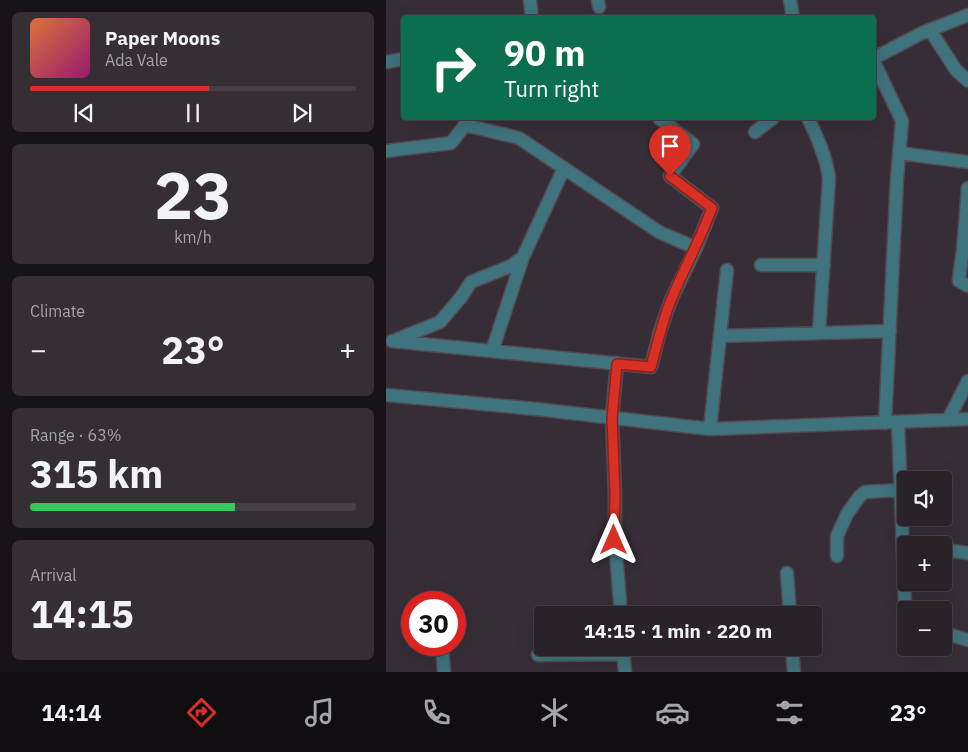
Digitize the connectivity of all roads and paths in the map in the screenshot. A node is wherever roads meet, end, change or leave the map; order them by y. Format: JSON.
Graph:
{"nodes":[{"id":1,"x":530,"y":0,"type":"edge"},
{"id":2,"x":790,"y":0,"type":"edge"},
{"id":3,"x":532,"y":15,"type":"edge"},
{"id":4,"x":792,"y":15,"type":"edge"},
{"id":5,"x":968,"y":15,"type":"edge"},
{"id":6,"x":930,"y":30,"type":"junction"},
{"id":7,"x":876,"y":57,"type":"edge"},
{"id":8,"x":401,"y":60,"type":"edge"},
{"id":9,"x":386,"y":62,"type":"edge"},
{"id":10,"x":876,"y":66,"type":"edge"},
{"id":11,"x":968,"y":81,"type":"edge"},
{"id":12,"x":662,"y":120,"type":"edge"},
{"id":13,"x":770,"y":120,"type":"edge"},
{"id":14,"x":809,"y":120,"type":"edge"},
{"id":15,"x":755,"y":132,"type":"dead end"},
{"id":16,"x":386,"y":150,"type":"edge"},
{"id":17,"x":899,"y":153,"type":"junction"},
{"id":18,"x":968,"y":162,"type":"edge"},
{"id":19,"x":564,"y":168,"type":"junction"},
{"id":20,"x":968,"y":188,"type":"edge"},
{"id":21,"x":696,"y":248,"type":"junction"},
{"id":22,"x":523,"y":257,"type":"junction"},
{"id":23,"x":761,"y":265,"type":"dead end"},
{"id":24,"x":824,"y":265,"type":"junction"},
{"id":25,"x":727,"y":270,"type":"dead end"},
{"id":26,"x":968,"y":286,"type":"edge"},
{"id":27,"x":890,"y":330,"type":"junction"},
{"id":28,"x":819,"y":332,"type":"junction"},
{"id":29,"x":720,"y":336,"type":"junction"},
{"id":30,"x":389,"y":341,"type":"edge"},
{"id":31,"x":492,"y":351,"type":"junction"},
{"id":32,"x":617,"y":364,"type":"junction"},
{"id":33,"x":968,"y":381,"type":"edge"},
{"id":34,"x":386,"y":395,"type":"edge"},
{"id":35,"x":612,"y":418,"type":"junction"},
{"id":36,"x":968,"y":419,"type":"edge"},
{"id":37,"x":948,"y":420,"type":"junction"},
{"id":38,"x":898,"y":422,"type":"junction"},
{"id":39,"x":885,"y":423,"type":"junction"},
{"id":40,"x":710,"y":429,"type":"junction"},
{"id":41,"x":901,"y":471,"type":"edge"},
{"id":42,"x":897,"y":490,"type":"edge"},
{"id":43,"x":903,"y":526,"type":"edge"},
{"id":44,"x":953,"y":551,"type":"dead end"},
{"id":45,"x":968,"y":553,"type":"edge"},
{"id":46,"x":836,"y":556,"type":"dead end"},
{"id":47,"x":787,"y":573,"type":"dead end"},
{"id":48,"x":905,"y":601,"type":"edge"},
{"id":49,"x":620,"y":606,"type":"edge"},
{"id":50,"x":789,"y":606,"type":"edge"},
{"id":51,"x":952,"y":635,"type":"edge"},
{"id":52,"x":968,"y":640,"type":"edge"},
{"id":53,"x":443,"y":656,"type":"edge"},
{"id":54,"x":623,"y":656,"type":"edge"},
{"id":55,"x":793,"y":656,"type":"edge"},
{"id":56,"x":444,"y":672,"type":"edge"},
{"id":57,"x":625,"y":672,"type":"edge"},
{"id":58,"x":794,"y":672,"type":"edge"}],
"edges":[{"from":1,"to":3,"type":"street"},
{"from":2,"to":4,"type":"street"},
{"from":5,"to":6,"type":"street"},
{"from":6,"to":7,"type":"street"},
{"from":6,"to":11,"type":"street"},
{"from":8,"to":9,"type":"street"},
{"from":10,"to":17,"type":"street"},
{"from":12,"to":21,"type":"street"},
{"from":13,"to":15,"type":"street"},
{"from":14,"to":24,"type":"street"},
{"from":16,"to":19,"type":"street"},
{"from":17,"to":18,"type":"street"},
{"from":17,"to":27,"type":"street"},
{"from":19,"to":21,"type":"street"},
{"from":19,"to":22,"type":"street"},
{"from":20,"to":26,"type":"street"},
{"from":21,"to":32,"type":"street"},
{"from":22,"to":30,"type":"street"},
{"from":22,"to":31,"type":"street"},
{"from":23,"to":24,"type":"street"},
{"from":24,"to":28,"type":"street"},
{"from":25,"to":29,"type":"street"},
{"from":27,"to":28,"type":"street"},
{"from":27,"to":39,"type":"street"},
{"from":28,"to":29,"type":"street"},
{"from":29,"to":40,"type":"street"},
{"from":30,"to":31,"type":"street"},
{"from":31,"to":32,"type":"street"},
{"from":32,"to":35,"type":"street"},
{"from":33,"to":37,"type":"street"},
{"from":34,"to":35,"type":"street"},
{"from":35,"to":40,"type":"street"},
{"from":35,"to":49,"type":"street"},
{"from":36,"to":37,"type":"street"},
{"from":37,"to":38,"type":"street"},
{"from":38,"to":39,"type":"street"},
{"from":38,"to":41,"type":"street"},
{"from":39,"to":40,"type":"street"},
{"from":42,"to":46,"type":"street"},
{"from":43,"to":48,"type":"street"},
{"from":44,"to":45,"type":"street"},
{"from":47,"to":50,"type":"street"},
{"from":51,"to":52,"type":"street"},
{"from":53,"to":56,"type":"street"},
{"from":54,"to":57,"type":"street"},
{"from":55,"to":58,"type":"street"}]}
